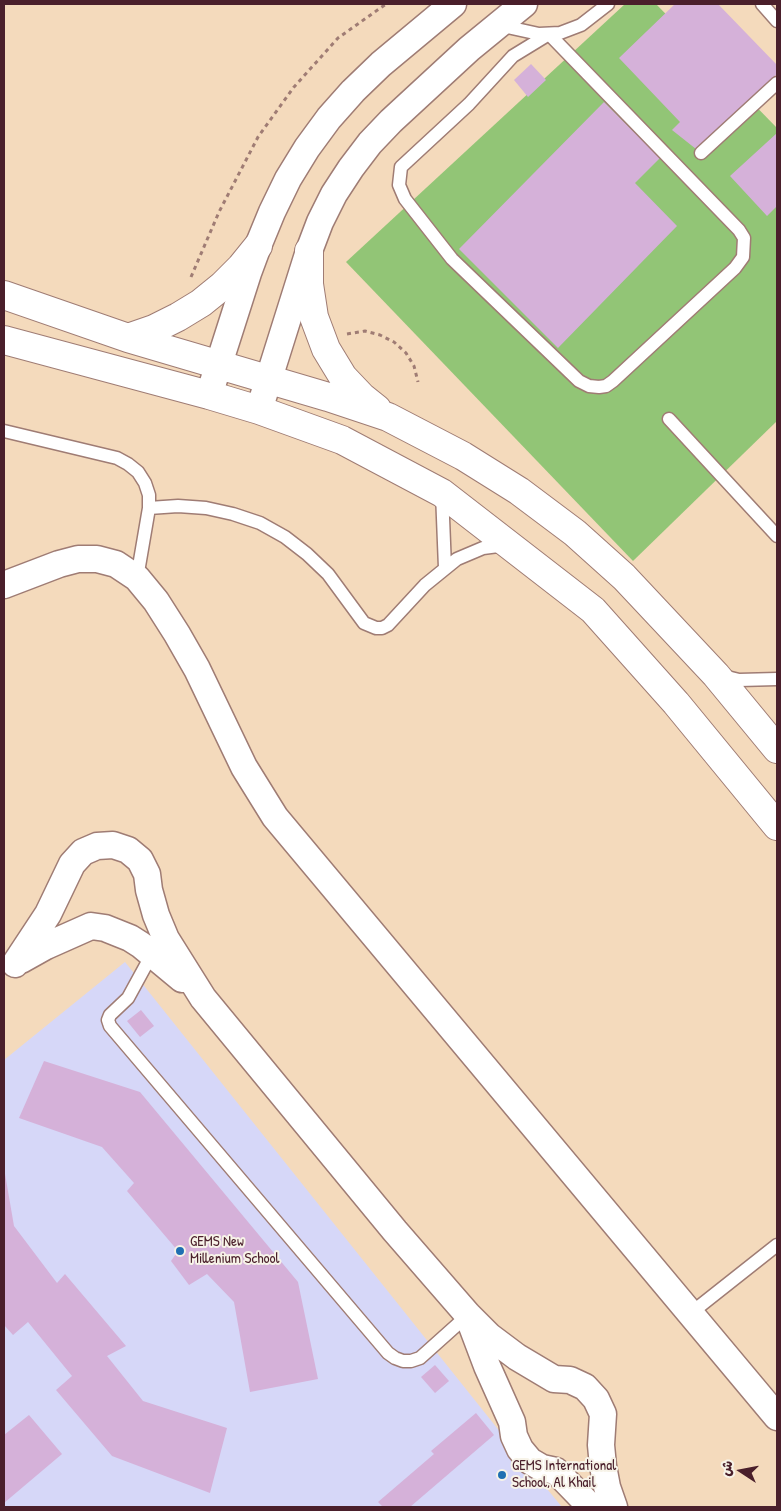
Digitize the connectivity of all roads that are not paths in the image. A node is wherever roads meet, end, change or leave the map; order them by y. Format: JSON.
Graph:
{"nodes":[{"id":1,"x":453,"y":4,"type":"edge"},
{"id":2,"x":524,"y":4,"type":"edge"},
{"id":3,"x":608,"y":4,"type":"edge"},
{"id":4,"x":762,"y":4,"type":"edge"},
{"id":5,"x":777,"y":21,"type":"edge"},
{"id":6,"x":498,"y":26,"type":"junction"},
{"id":7,"x":549,"y":34,"type":"junction"},
{"id":8,"x":777,"y":84,"type":"edge"},
{"id":9,"x":701,"y":153,"type":"dead end"},
{"id":10,"x":258,"y":246,"type":"junction"},
{"id":11,"x":309,"y":250,"type":"junction"},
{"id":12,"x":4,"y":295,"type":"edge"},
{"id":13,"x":128,"y":338,"type":"junction"},
{"id":14,"x":4,"y":340,"type":"edge"},
{"id":15,"x":218,"y":365,"type":"junction"},
{"id":16,"x":270,"y":380,"type":"junction"},
{"id":17,"x":209,"y":395,"type":"junction"},
{"id":18,"x":259,"y":410,"type":"junction"},
{"id":19,"x":388,"y":417,"type":"junction"},
{"id":20,"x":669,"y":419,"type":"dead end"},
{"id":21,"x":4,"y":431,"type":"edge"},
{"id":22,"x":442,"y":493,"type":"junction"},
{"id":23,"x":149,"y":508,"type":"junction"},
{"id":24,"x":777,"y":536,"type":"edge"},
{"id":25,"x":508,"y":545,"type":"junction"},
{"id":26,"x":445,"y":568,"type":"junction"},
{"id":27,"x":138,"y":578,"type":"junction"},
{"id":28,"x":4,"y":585,"type":"edge"},
{"id":29,"x":716,"y":675,"type":"junction"},
{"id":30,"x":777,"y":679,"type":"edge"},
{"id":31,"x":777,"y":749,"type":"edge"},
{"id":32,"x":777,"y":826,"type":"edge"},
{"id":33,"x":152,"y":954,"type":"junction"},
{"id":34,"x":9,"y":968,"type":"edge"},
{"id":35,"x":203,"y":998,"type":"junction"},
{"id":36,"x":777,"y":1245,"type":"edge"},
{"id":37,"x":691,"y":1313,"type":"junction"},
{"id":38,"x":468,"y":1315,"type":"junction"},
{"id":39,"x":777,"y":1417,"type":"edge"},
{"id":40,"x":586,"y":1505,"type":"edge"},
{"id":41,"x":614,"y":1507,"type":"edge"}],
"edges":[{"from":1,"to":10,"type":"street"},
{"from":2,"to":6,"type":"street"},
{"from":3,"to":7,"type":"lane"},
{"from":4,"to":5,"type":"lane"},
{"from":6,"to":7,"type":"lane"},
{"from":6,"to":11,"type":"street"},
{"from":7,"to":7,"type":"lane"},
{"from":8,"to":9,"type":"lane"},
{"from":10,"to":13,"type":"street"},
{"from":10,"to":15,"type":"street"},
{"from":11,"to":16,"type":"street"},
{"from":11,"to":19,"type":"street"},
{"from":12,"to":13,"type":"street"},
{"from":13,"to":15,"type":"street"},
{"from":14,"to":17,"type":"street"},
{"from":15,"to":16,"type":"street"},
{"from":15,"to":17,"type":"street"},
{"from":16,"to":18,"type":"street"},
{"from":16,"to":19,"type":"street"},
{"from":17,"to":18,"type":"street"},
{"from":18,"to":22,"type":"street"},
{"from":19,"to":29,"type":"street"},
{"from":20,"to":24,"type":"lane"},
{"from":21,"to":23,"type":"lane"},
{"from":22,"to":25,"type":"street"},
{"from":22,"to":26,"type":"lane"},
{"from":23,"to":26,"type":"lane"},
{"from":23,"to":27,"type":"lane"},
{"from":25,"to":26,"type":"lane"},
{"from":25,"to":32,"type":"street"},
{"from":27,"to":28,"type":"street"},
{"from":27,"to":37,"type":"street"},
{"from":29,"to":30,"type":"lane"},
{"from":29,"to":31,"type":"street"},
{"from":33,"to":34,"type":"street"},
{"from":33,"to":35,"type":"street"},
{"from":33,"to":38,"type":"lane"},
{"from":34,"to":35,"type":"street"},
{"from":35,"to":38,"type":"street"},
{"from":36,"to":37,"type":"lane"},
{"from":37,"to":39,"type":"street"},
{"from":38,"to":40,"type":"street"},
{"from":38,"to":41,"type":"street"}]}
